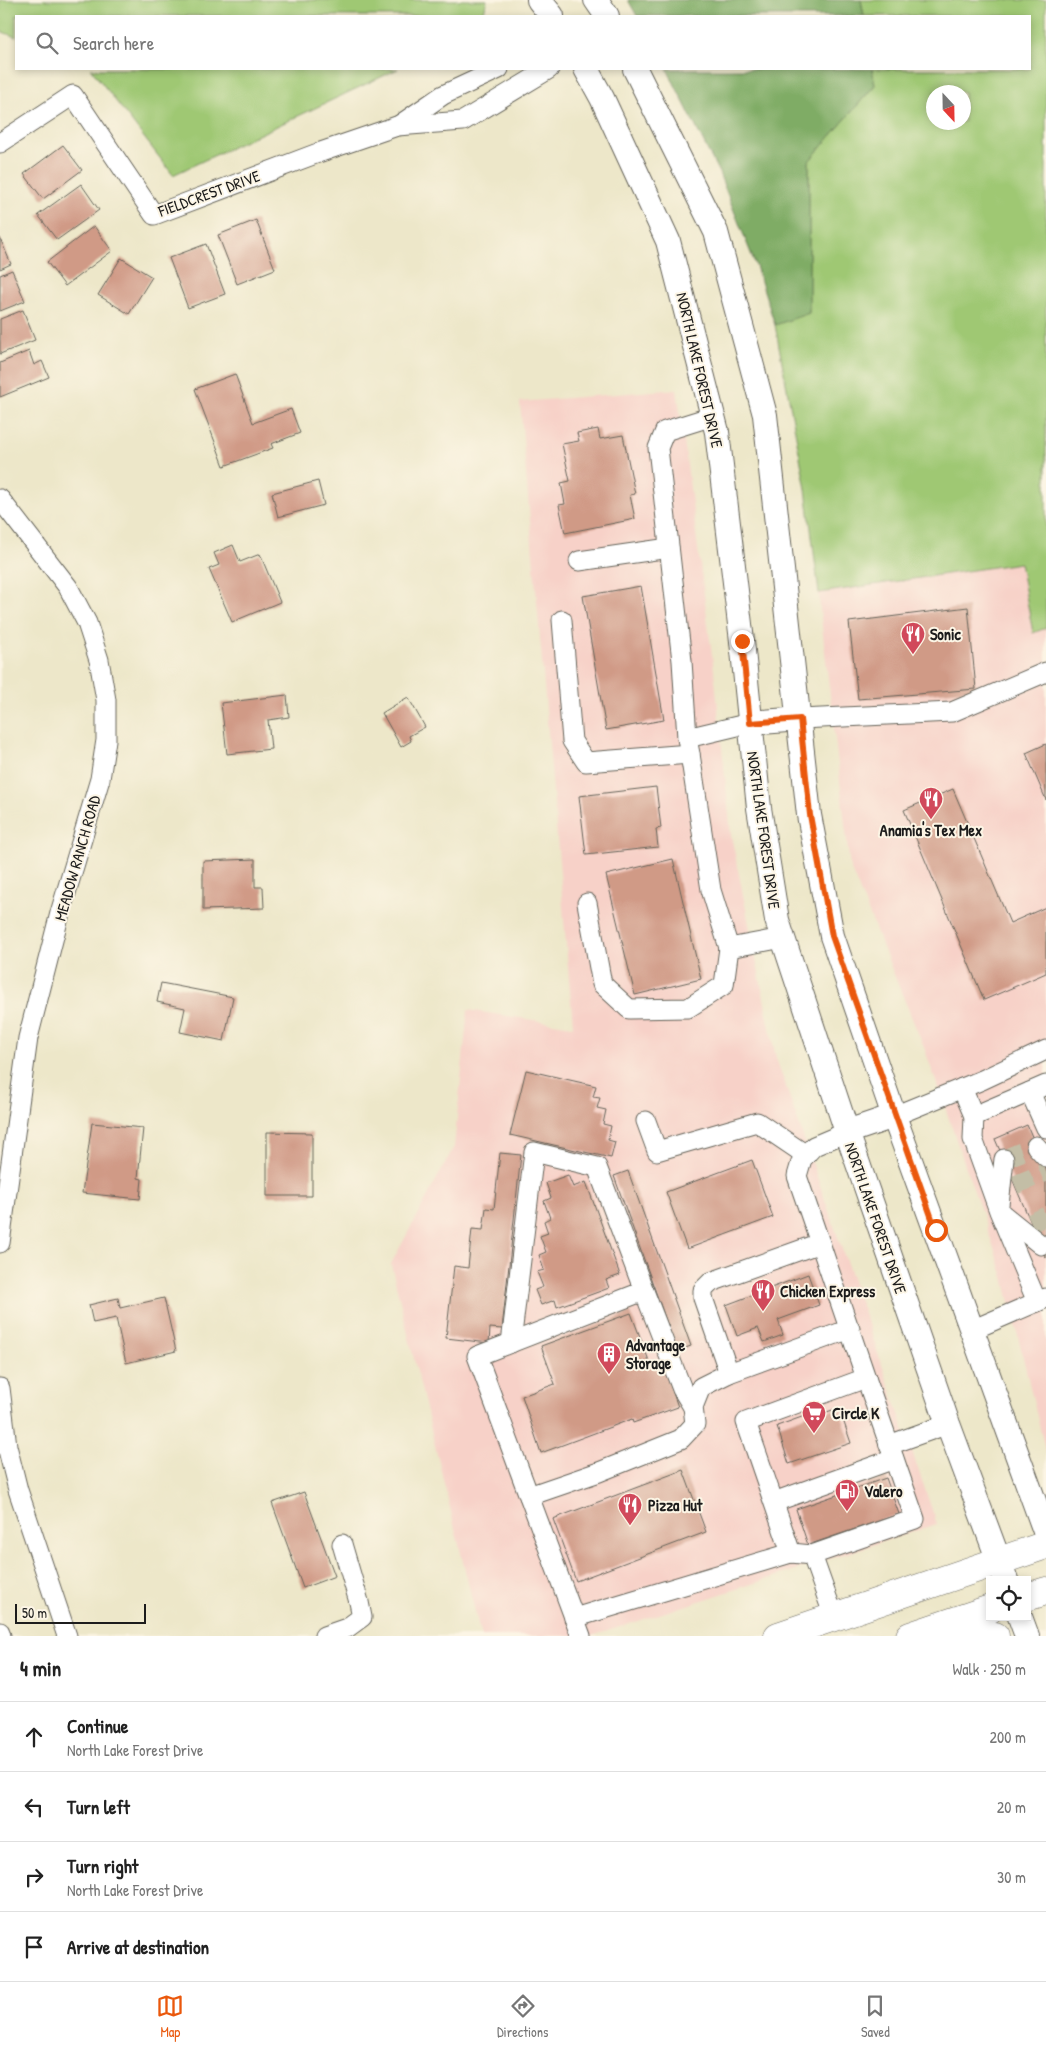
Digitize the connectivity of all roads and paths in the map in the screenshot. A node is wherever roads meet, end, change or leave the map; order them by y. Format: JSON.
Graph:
{"nodes":[{"id":1,"x":539,"y":0,"type":"edge"},
{"id":2,"x":596,"y":0,"type":"edge"},
{"id":3,"x":551,"y":15,"type":"edge"},
{"id":4,"x":606,"y":15,"type":"edge"},
{"id":5,"x":497,"y":70,"type":"edge"},
{"id":6,"x":547,"y":70,"type":"edge"},
{"id":7,"x":587,"y":70,"type":"edge"},
{"id":8,"x":635,"y":70,"type":"edge"},
{"id":9,"x":397,"y":126,"type":"junction"},
{"id":10,"x":0,"y":143,"type":"edge"},
{"id":11,"x":713,"y":416,"type":"junction"},
{"id":12,"x":0,"y":499,"type":"edge"},
{"id":13,"x":669,"y":548,"type":"junction"},
{"id":14,"x":579,"y":561,"type":"dead end"},
{"id":15,"x":562,"y":620,"type":"dead end"},
{"id":16,"x":1046,"y":672,"type":"edge"},
{"id":17,"x":800,"y":719,"type":"junction"},
{"id":18,"x":750,"y":723,"type":"junction"},
{"id":19,"x":689,"y":746,"type":"junction"},
{"id":20,"x":587,"y":903,"type":"dead end"},
{"id":21,"x":783,"y":938,"type":"junction"},
{"id":22,"x":729,"y":948,"type":"junction"},
{"id":23,"x":1046,"y":1051,"type":"edge"},
{"id":24,"x":962,"y":1088,"type":"junction"},
{"id":25,"x":1038,"y":1088,"type":"edge"},
{"id":26,"x":894,"y":1116,"type":"junction"},
{"id":27,"x":974,"y":1116,"type":"junction"},
{"id":28,"x":646,"y":1120,"type":"dead end"},
{"id":29,"x":1046,"y":1128,"type":"edge"},
{"id":30,"x":846,"y":1132,"type":"junction"},
{"id":31,"x":806,"y":1155,"type":"junction"},
{"id":32,"x":1004,"y":1159,"type":"dead end"},
{"id":33,"x":1015,"y":1185,"type":"tunnel mouth"},
{"id":34,"x":999,"y":1212,"type":"junction"},
{"id":35,"x":1031,"y":1223,"type":"tunnel mouth"},
{"id":36,"x":0,"y":1243,"type":"edge"},
{"id":37,"x":820,"y":1244,"type":"junction"},
{"id":38,"x":1041,"y":1245,"type":"dead end"},
{"id":39,"x":644,"y":1291,"type":"junction"},
{"id":40,"x":1043,"y":1300,"type":"edge"},
{"id":41,"x":850,"y":1329,"type":"junction"},
{"id":42,"x":972,"y":1330,"type":"junction"},
{"id":43,"x":511,"y":1343,"type":"junction"},
{"id":44,"x":729,"y":1373,"type":"junction"},
{"id":45,"x":866,"y":1378,"type":"junction"},
{"id":46,"x":0,"y":1388,"type":"edge"},
{"id":47,"x":693,"y":1407,"type":"junction"},
{"id":48,"x":948,"y":1424,"type":"junction"},
{"id":49,"x":892,"y":1452,"type":"junction"},
{"id":50,"x":529,"y":1496,"type":"junction"},
{"id":51,"x":774,"y":1502,"type":"junction"},
{"id":52,"x":1046,"y":1534,"type":"edge"},
{"id":53,"x":342,"y":1544,"type":"dead end"},
{"id":54,"x":1046,"y":1545,"type":"edge"},
{"id":55,"x":791,"y":1553,"type":"junction"},
{"id":56,"x":812,"y":1555,"type":"junction"},
{"id":57,"x":1003,"y":1570,"type":"edge"},
{"id":58,"x":1046,"y":1591,"type":"edge"},
{"id":59,"x":1031,"y":1596,"type":"edge"},
{"id":60,"x":986,"y":1611,"type":"edge"},
{"id":61,"x":834,"y":1617,"type":"junction"},
{"id":62,"x":574,"y":1618,"type":"junction"},
{"id":63,"x":1021,"y":1621,"type":"edge"},
{"id":64,"x":0,"y":1632,"type":"edge"},
{"id":65,"x":916,"y":1634,"type":"edge"},
{"id":66,"x":2,"y":1636,"type":"edge"},
{"id":67,"x":66,"y":1636,"type":"edge"},
{"id":68,"x":324,"y":1636,"type":"edge"},
{"id":69,"x":581,"y":1636,"type":"edge"},
{"id":70,"x":778,"y":1636,"type":"edge"},
{"id":71,"x":995,"y":1636,"type":"edge"},
{"id":72,"x":1027,"y":1636,"type":"edge"}],
"edges":[{"from":1,"to":3,"type":"main road"},
{"from":2,"to":4,"type":"main road"},
{"from":5,"to":9,"type":"street","name":"FIELDCREST DRIVE"},
{"from":6,"to":9,"type":"street","name":"FIELDCREST DRIVE"},
{"from":7,"to":11,"type":"main road","name":"NORTH LAKE FOREST DRIVE"},
{"from":8,"to":17,"type":"main road"},
{"from":9,"to":10,"type":"street","name":"FIELDCREST DRIVE"},
{"from":11,"to":13,"type":"street"},
{"from":11,"to":18,"type":"main road","name":"NORTH LAKE FOREST DRIVE"},
{"from":12,"to":36,"type":"street","name":"MEADOW RANCH ROAD"},
{"from":13,"to":14,"type":"street"},
{"from":13,"to":19,"type":"street"},
{"from":15,"to":19,"type":"street"},
{"from":16,"to":17,"type":"street"},
{"from":17,"to":18,"type":"main road"},
{"from":17,"to":26,"type":"main road"},
{"from":18,"to":19,"type":"street"},
{"from":18,"to":21,"type":"main road","name":"NORTH LAKE FOREST DRIVE"},
{"from":19,"to":22,"type":"street"},
{"from":20,"to":22,"type":"street"},
{"from":21,"to":22,"type":"street"},
{"from":21,"to":30,"type":"main road","name":"NORTH LAKE FOREST DRIVE"},
{"from":23,"to":24,"type":"street"},
{"from":24,"to":26,"type":"street"},
{"from":24,"to":27,"type":"street"},
{"from":25,"to":27,"type":"street"},
{"from":25,"to":29,"type":"street"},
{"from":26,"to":30,"type":"main road"},
{"from":26,"to":42,"type":"main road"},
{"from":27,"to":34,"type":"street"},
{"from":28,"to":31,"type":"street"},
{"from":30,"to":31,"type":"street"},
{"from":30,"to":48,"type":"main road","name":"NORTH LAKE FOREST DRIVE"},
{"from":31,"to":37,"type":"street"},
{"from":32,"to":34,"type":"street"},
{"from":33,"to":34,"type":"street"},
{"from":34,"to":35,"type":"street"},
{"from":34,"to":38,"type":"street"},
{"from":34,"to":40,"type":"street"},
{"from":37,"to":41,"type":"street"},
{"from":37,"to":44,"type":"street"},
{"from":39,"to":43,"type":"street"},
{"from":39,"to":43,"type":"street"},
{"from":39,"to":47,"type":"street"},
{"from":40,"to":42,"type":"street"},
{"from":41,"to":44,"type":"street"},
{"from":41,"to":45,"type":"street"},
{"from":42,"to":52,"type":"main road"},
{"from":43,"to":50,"type":"street"},
{"from":44,"to":47,"type":"street"},
{"from":45,"to":49,"type":"street"},
{"from":45,"to":51,"type":"street"},
{"from":46,"to":67,"type":"street"},
{"from":47,"to":50,"type":"street"},
{"from":48,"to":49,"type":"street"},
{"from":48,"to":57,"type":"main road","name":"NORTH LAKE FOREST DRIVE"},
{"from":49,"to":51,"type":"street"},
{"from":49,"to":56,"type":"street"},
{"from":50,"to":62,"type":"street"},
{"from":51,"to":55,"type":"street"},
{"from":53,"to":68,"type":"street"},
{"from":54,"to":57,"type":"highway"},
{"from":55,"to":56,"type":"street"},
{"from":55,"to":62,"type":"street"},
{"from":56,"to":61,"type":"street"},
{"from":57,"to":61,"type":"highway"},
{"from":58,"to":59,"type":"highway"},
{"from":60,"to":65,"type":"highway"},
{"from":61,"to":70,"type":"highway"},
{"from":62,"to":69,"type":"street"},
{"from":63,"to":72,"type":"main road"},
{"from":64,"to":66,"type":"street"},
{"from":65,"to":71,"type":"highway"}]}
